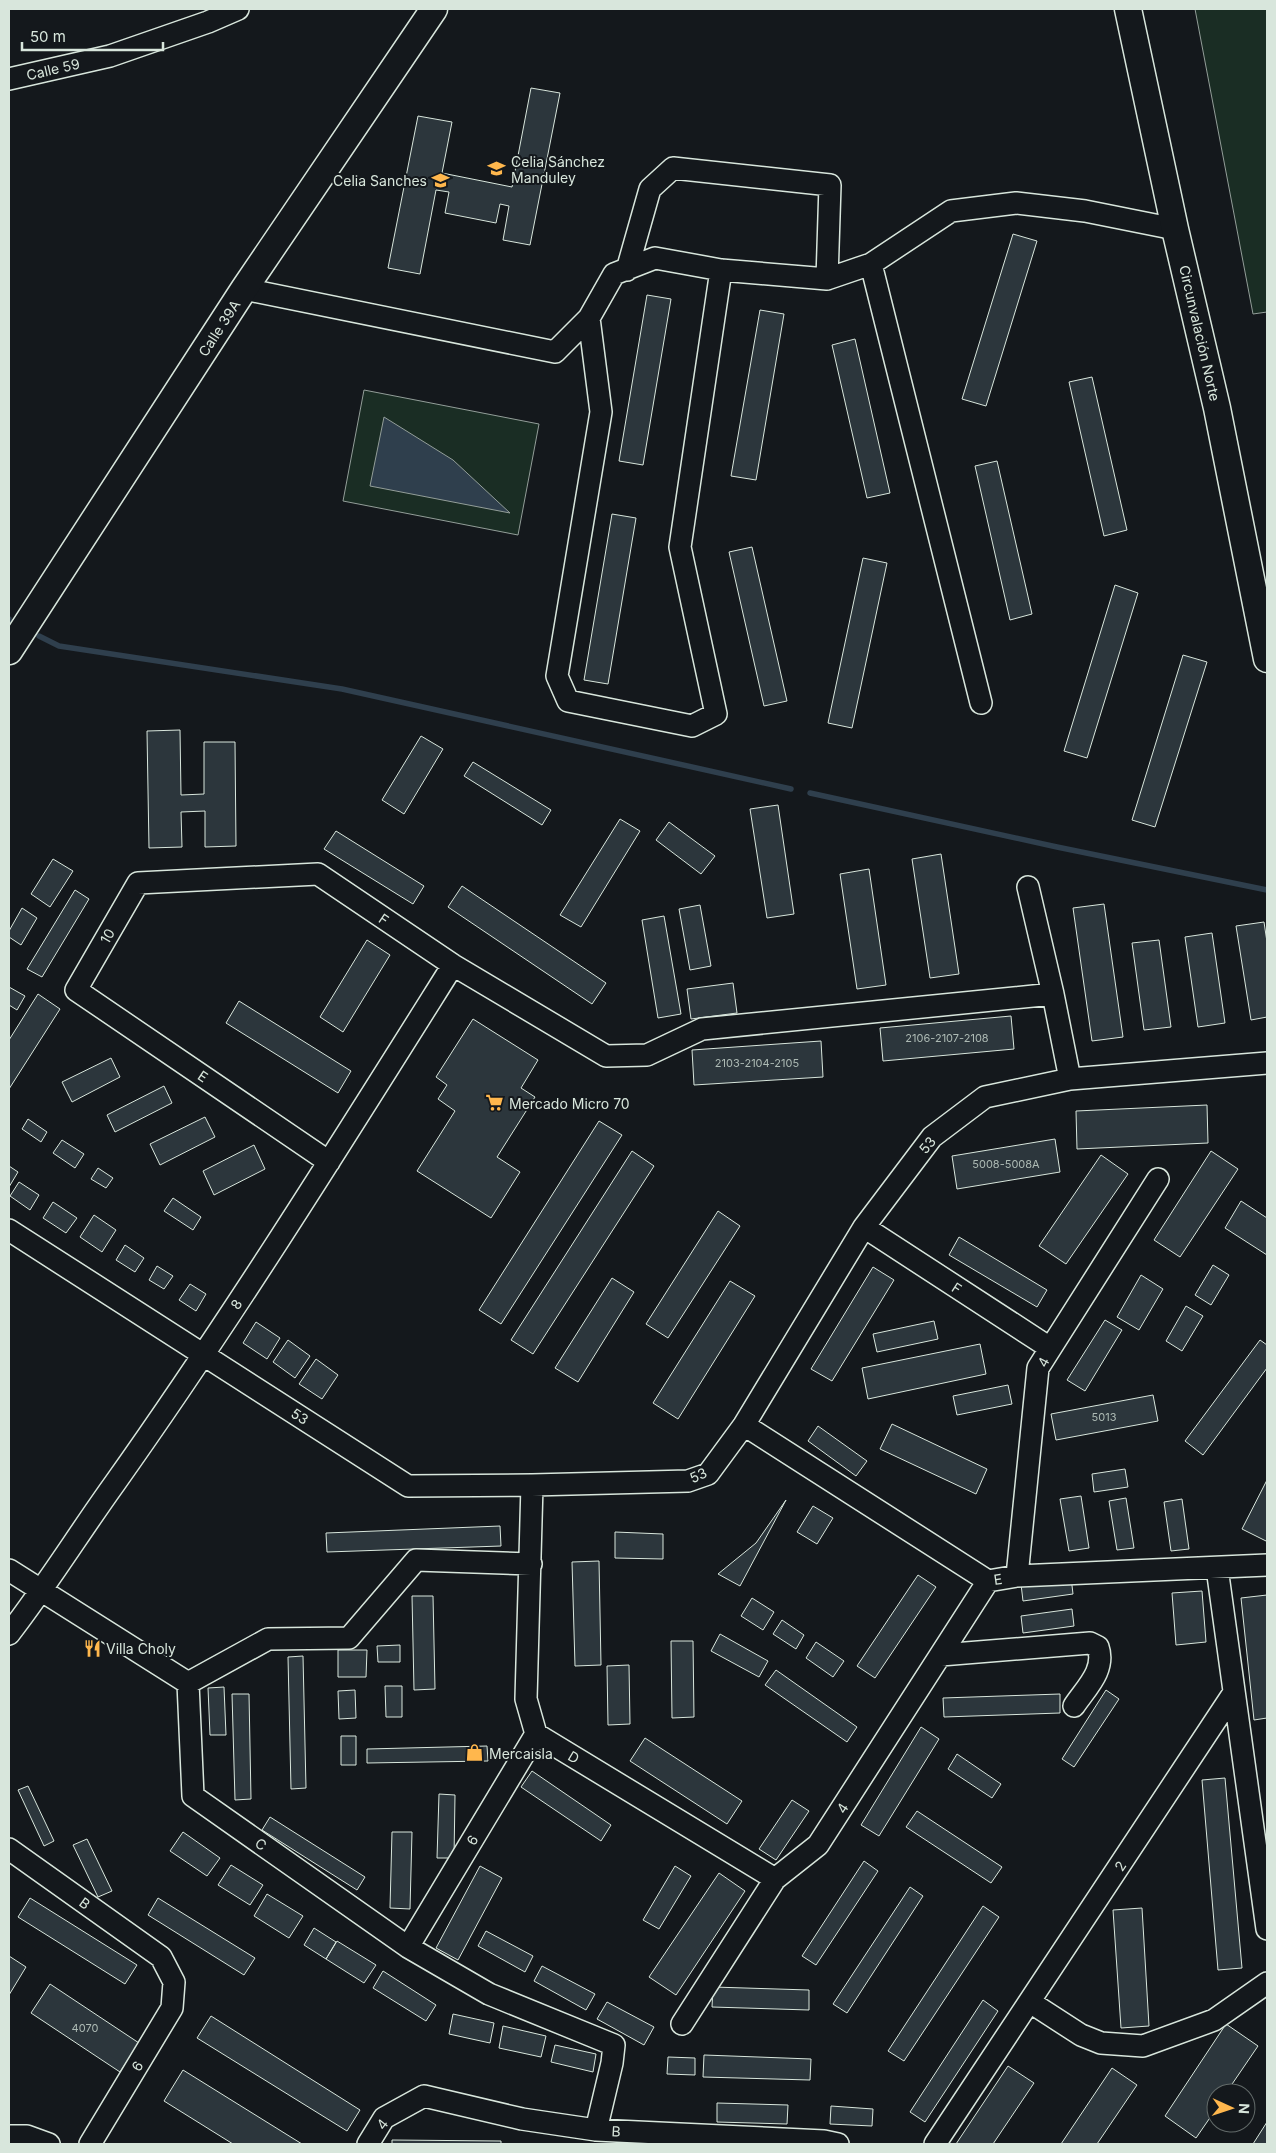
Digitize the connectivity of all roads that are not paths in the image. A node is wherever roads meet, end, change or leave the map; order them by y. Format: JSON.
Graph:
{"nodes":[{"id":1,"x":238,"y":9,"type":"edge"},
{"id":2,"x":434,"y":9,"type":"edge"},
{"id":3,"x":1128,"y":9,"type":"edge"},
{"id":4,"x":9,"y":79,"type":"edge"},
{"id":5,"x":1175,"y":229,"type":"junction"},
{"id":6,"x":871,"y":264,"type":"junction"},
{"id":7,"x":627,"y":270,"type":"junction"},
{"id":8,"x":721,"y":270,"type":"junction"},
{"id":9,"x":827,"y":279,"type":"junction"},
{"id":10,"x":244,"y":289,"type":"junction"},
{"id":11,"x":589,"y":318,"type":"junction"},
{"id":12,"x":9,"y":651,"type":"edge"},
{"id":13,"x":1267,"y":659,"type":"edge"},
{"id":14,"x":981,"y":704,"type":"dead end"},
{"id":15,"x":138,"y":883,"type":"joint"},
{"id":16,"x":1028,"y":887,"type":"dead end"},
{"id":17,"x":453,"y":965,"type":"junction"},
{"id":18,"x":76,"y":990,"type":"joint"},
{"id":19,"x":1053,"y":994,"type":"junction"},
{"id":20,"x":1267,"y":1063,"type":"edge"},
{"id":21,"x":1070,"y":1079,"type":"junction"},
{"id":22,"x":329,"y":1162,"type":"junction"},
{"id":23,"x":1158,"y":1179,"type":"dead end"},
{"id":24,"x":864,"y":1227,"type":"junction"},
{"id":25,"x":9,"y":1230,"type":"edge"},
{"id":26,"x":1050,"y":1348,"type":"junction"},
{"id":27,"x":204,"y":1353,"type":"junction"},
{"id":28,"x":744,"y":1425,"type":"junction"},
{"id":29,"x":532,"y":1486,"type":"junction"},
{"id":30,"x":531,"y":1564,"type":"junction"},
{"id":31,"x":1267,"y":1565,"type":"edge"},
{"id":32,"x":1217,"y":1568,"type":"junction"},
{"id":33,"x":9,"y":1570,"type":"edge"},
{"id":34,"x":1017,"y":1576,"type":"junction"},
{"id":35,"x":988,"y":1581,"type":"junction"},
{"id":36,"x":42,"y":1591,"type":"junction"},
{"id":37,"x":9,"y":1634,"type":"edge"},
{"id":38,"x":941,"y":1654,"type":"junction"},
{"id":39,"x":188,"y":1682,"type":"junction"},
{"id":40,"x":1233,"y":1694,"type":"junction"},
{"id":41,"x":1074,"y":1706,"type":"dead end"},
{"id":42,"x":536,"y":1734,"type":"junction"},
{"id":43,"x":9,"y":1849,"type":"edge"},
{"id":44,"x":775,"y":1879,"type":"junction"},
{"id":45,"x":1267,"y":1929,"type":"edge"},
{"id":46,"x":408,"y":1947,"type":"junction"},
{"id":47,"x":161,"y":1957,"type":"joint"},
{"id":48,"x":1267,"y":1983,"type":"edge"},
{"id":49,"x":1030,"y":2002,"type":"junction"},
{"id":50,"x":682,"y":2024,"type":"dead end"},
{"id":51,"x":400,"y":2109,"type":"joint"},
{"id":52,"x":596,"y":2130,"type":"junction"},
{"id":53,"x":9,"y":2136,"type":"edge"},
{"id":54,"x":49,"y":2144,"type":"edge"},
{"id":55,"x":90,"y":2144,"type":"edge"},
{"id":56,"x":368,"y":2144,"type":"edge"},
{"id":57,"x":838,"y":2144,"type":"edge"},
{"id":58,"x":936,"y":2144,"type":"edge"}],
"edges":[{"from":1,"to":4,"type":"street","name":"Calle 59"},
{"from":2,"to":10,"type":"main road","name":"Calle 39A"},
{"from":3,"to":5,"type":"main road","name":"Circunvalación Norte"},
{"from":5,"to":6,"type":"street"},
{"from":5,"to":13,"type":"main road","name":"Circunvalación Norte"},
{"from":6,"to":9,"type":"street"},
{"from":6,"to":14,"type":"street"},
{"from":7,"to":8,"type":"street"},
{"from":7,"to":9,"type":"street"},
{"from":7,"to":11,"type":"street"},
{"from":8,"to":9,"type":"street"},
{"from":8,"to":11,"type":"street"},
{"from":10,"to":11,"type":"street"},
{"from":10,"to":12,"type":"main road","name":"Calle 39A"},
{"from":15,"to":17,"type":"street","name":"F"},
{"from":15,"to":18,"type":"street","name":"10"},
{"from":16,"to":19,"type":"street"},
{"from":17,"to":19,"type":"street","name":"F"},
{"from":17,"to":22,"type":"street","name":"8"},
{"from":18,"to":22,"type":"street","name":"E"},
{"from":19,"to":21,"type":"street"},
{"from":20,"to":21,"type":"street","name":"53"},
{"from":21,"to":24,"type":"street","name":"53"},
{"from":22,"to":27,"type":"street","name":"8"},
{"from":23,"to":26,"type":"street","name":"4"},
{"from":24,"to":26,"type":"street","name":"F"},
{"from":24,"to":28,"type":"street","name":"53"},
{"from":25,"to":27,"type":"street","name":"53"},
{"from":26,"to":34,"type":"street","name":"4"},
{"from":27,"to":29,"type":"street","name":"53"},
{"from":27,"to":36,"type":"street","name":"8"},
{"from":28,"to":29,"type":"street","name":"53"},
{"from":28,"to":35,"type":"street","name":"E"},
{"from":29,"to":30,"type":"street"},
{"from":30,"to":39,"type":"street"},
{"from":30,"to":42,"type":"street"},
{"from":31,"to":32,"type":"street","name":"E"},
{"from":32,"to":34,"type":"street","name":"E"},
{"from":32,"to":40,"type":"street"},
{"from":33,"to":36,"type":"street"},
{"from":34,"to":35,"type":"street","name":"E"},
{"from":35,"to":38,"type":"street","name":"4"},
{"from":36,"to":37,"type":"street","name":"8"},
{"from":36,"to":39,"type":"street"},
{"from":38,"to":41,"type":"street"},
{"from":38,"to":44,"type":"street","name":"4"},
{"from":39,"to":46,"type":"street","name":"C"},
{"from":40,"to":45,"type":"street"},
{"from":40,"to":49,"type":"street","name":"2"},
{"from":42,"to":44,"type":"street","name":"D"},
{"from":42,"to":46,"type":"street","name":"6"},
{"from":43,"to":47,"type":"street","name":"B"},
{"from":44,"to":50,"type":"street","name":"4"},
{"from":46,"to":52,"type":"street","name":"C"},
{"from":47,"to":55,"type":"street","name":"6"},
{"from":48,"to":49,"type":"street"},
{"from":49,"to":58,"type":"street","name":"2"},
{"from":51,"to":52,"type":"street","name":"B"},
{"from":51,"to":56,"type":"street","name":"4"},
{"from":52,"to":57,"type":"street","name":"B"},
{"from":53,"to":54,"type":"street"}]}
